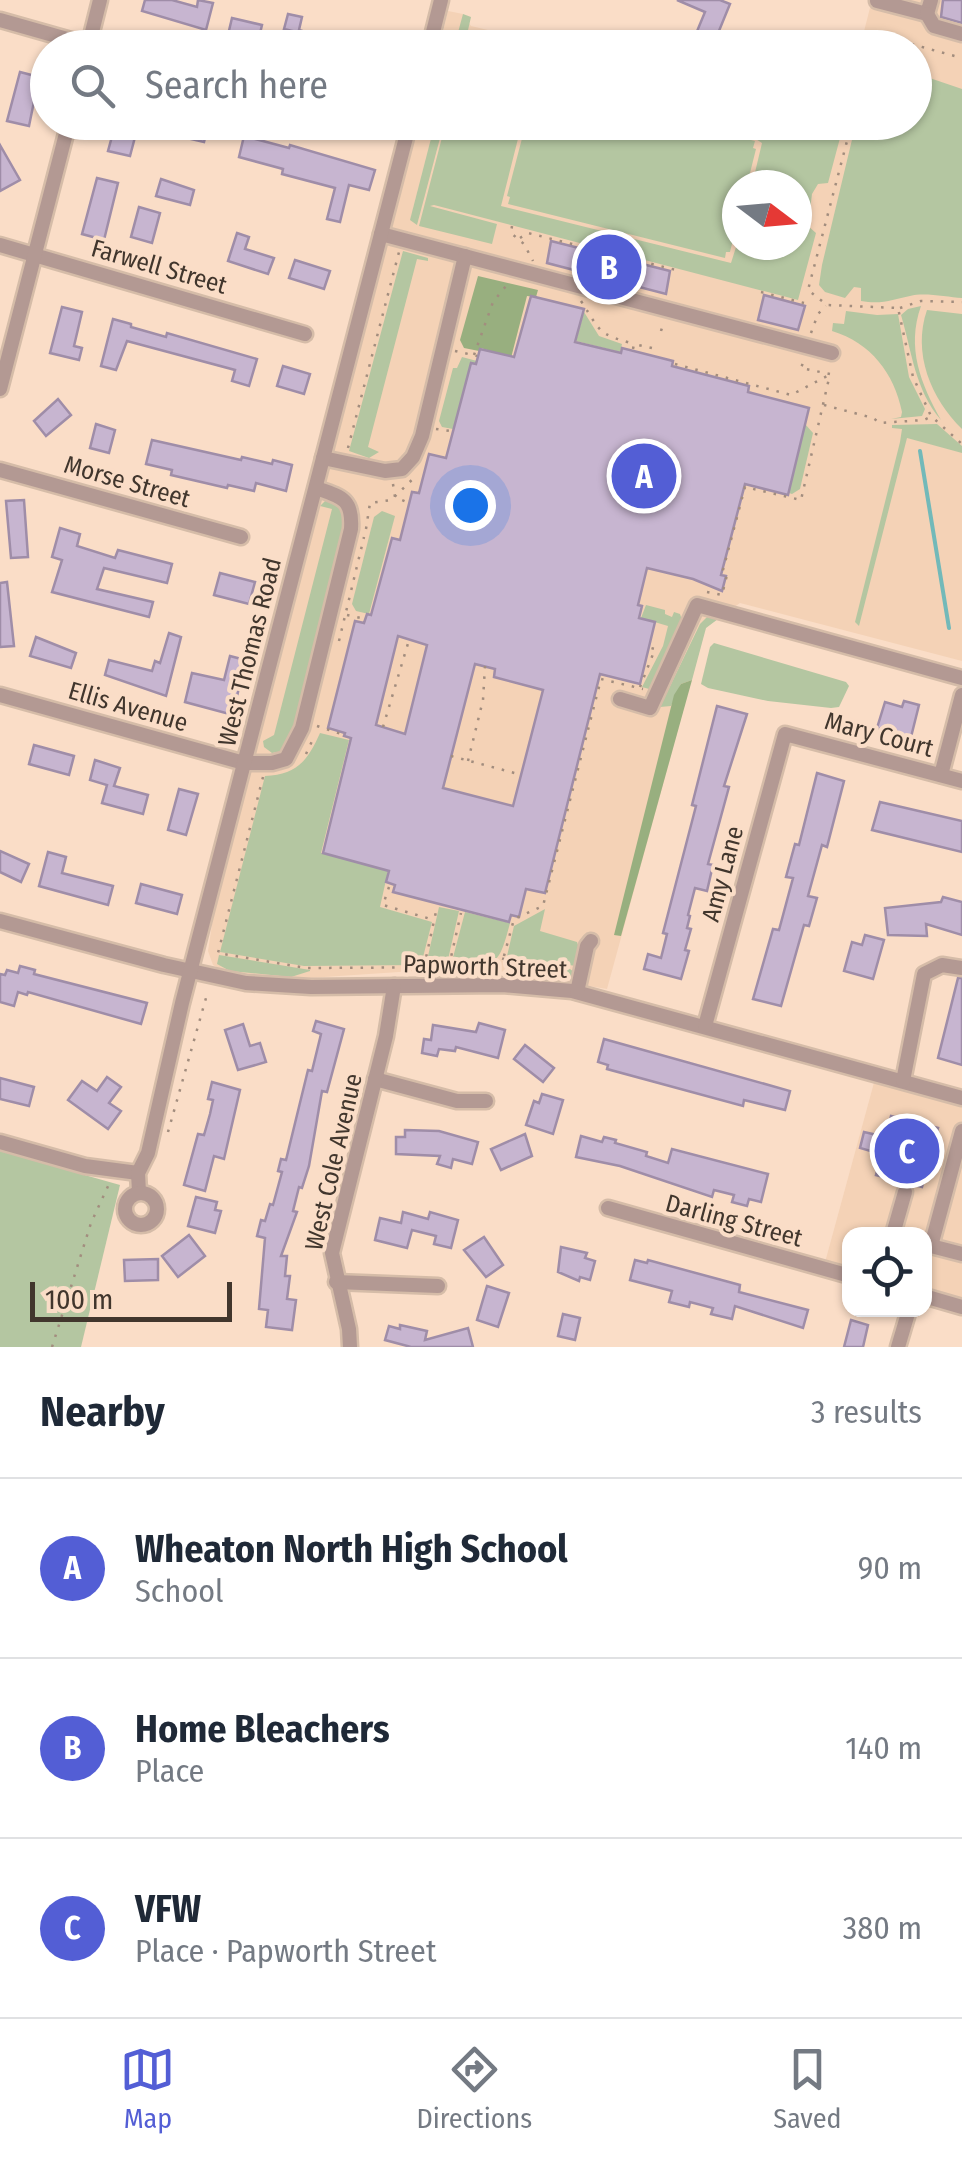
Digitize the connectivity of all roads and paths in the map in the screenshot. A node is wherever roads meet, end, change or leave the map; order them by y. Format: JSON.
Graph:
{"nodes":[{"id":1,"x":100,"y":0,"type":"edge"},
{"id":2,"x":441,"y":0,"type":"edge"},
{"id":3,"x":877,"y":0,"type":"edge"},
{"id":4,"x":929,"y":7,"type":"edge"},
{"id":5,"x":0,"y":20,"type":"edge"},
{"id":6,"x":35,"y":30,"type":"edge"},
{"id":7,"x":95,"y":30,"type":"edge"},
{"id":8,"x":434,"y":30,"type":"edge"},
{"id":9,"x":962,"y":34,"type":"edge"},
{"id":10,"x":932,"y":50,"type":"edge"},
{"id":11,"x":962,"y":58,"type":"edge"},
{"id":12,"x":64,"y":140,"type":"edge"},
{"id":13,"x":405,"y":140,"type":"edge"},
{"id":14,"x":847,"y":140,"type":"edge"},
{"id":15,"x":512,"y":226,"type":"dead end"},
{"id":16,"x":381,"y":234,"type":"junction"},
{"id":17,"x":518,"y":239,"type":"junction"},
{"id":18,"x":0,"y":245,"type":"edge"},
{"id":19,"x":399,"y":251,"type":"dead end"},
{"id":20,"x":35,"y":254,"type":"junction"},
{"id":21,"x":465,"y":256,"type":"junction"},
{"id":22,"x":534,"y":262,"type":"dead end"},
{"id":23,"x":676,"y":270,"type":"dead end"},
{"id":24,"x":511,"y":280,"type":"dead end"},
{"id":25,"x":761,"y":292,"type":"dead end"},
{"id":26,"x":571,"y":296,"type":"dead end"},
{"id":27,"x":962,"y":302,"type":"edge"},
{"id":28,"x":804,"y":303,"type":"dead end"},
{"id":29,"x":828,"y":305,"type":"junction"},
{"id":30,"x":898,"y":308,"type":"junction"},
{"id":31,"x":664,"y":320,"type":"dead end"},
{"id":32,"x":662,"y":331,"type":"dead end"},
{"id":33,"x":305,"y":334,"type":"dead end"},
{"id":34,"x":808,"y":346,"type":"junction"},
{"id":35,"x":656,"y":349,"type":"dead end"},
{"id":36,"x":454,"y":350,"type":"dead end"},
{"id":37,"x":832,"y":353,"type":"dead end"},
{"id":38,"x":675,"y":364,"type":"dead end"},
{"id":39,"x":830,"y":374,"type":"junction"},
{"id":40,"x":0,"y":389,"type":"edge"},
{"id":41,"x":824,"y":405,"type":"junction"},
{"id":42,"x":931,"y":416,"type":"junction"},
{"id":43,"x":434,"y":428,"type":"dead end"},
{"id":44,"x":451,"y":432,"type":"dead end"},
{"id":45,"x":962,"y":444,"type":"edge"},
{"id":46,"x":348,"y":450,"type":"dead end"},
{"id":47,"x":323,"y":458,"type":"junction"},
{"id":48,"x":0,"y":470,"type":"edge"},
{"id":49,"x":416,"y":477,"type":"dead end"},
{"id":50,"x":316,"y":488,"type":"junction"},
{"id":51,"x":395,"y":497,"type":"junction"},
{"id":52,"x":409,"y":503,"type":"dead end"},
{"id":53,"x":241,"y":537,"type":"dead end"},
{"id":54,"x":707,"y":592,"type":"dead end"},
{"id":55,"x":346,"y":614,"type":"junction"},
{"id":56,"x":366,"y":619,"type":"dead end"},
{"id":57,"x":409,"y":640,"type":"dead end"},
{"id":58,"x":651,"y":648,"type":"dead end"},
{"id":59,"x":336,"y":652,"type":"dead end"},
{"id":60,"x":485,"y":666,"type":"dead end"},
{"id":61,"x":962,"y":678,"type":"edge"},
{"id":62,"x":639,"y":688,"type":"junction"},
{"id":63,"x":647,"y":690,"type":"dead end"},
{"id":64,"x":0,"y":695,"type":"edge"},
{"id":65,"x":962,"y":695,"type":"edge"},
{"id":66,"x":620,"y":699,"type":"dead end"},
{"id":67,"x":384,"y":727,"type":"dead end"},
{"id":68,"x":342,"y":734,"type":"dead end"},
{"id":69,"x":785,"y":734,"type":"joint"},
{"id":70,"x":304,"y":756,"type":"dead end"},
{"id":71,"x":452,"y":756,"type":"dead end"},
{"id":72,"x":468,"y":761,"type":"junction"},
{"id":73,"x":244,"y":763,"type":"junction"},
{"id":74,"x":264,"y":772,"type":"dead end"},
{"id":75,"x":522,"y":774,"type":"dead end"},
{"id":76,"x":941,"y":775,"type":"junction"},
{"id":77,"x":962,"y":780,"type":"edge"},
{"id":78,"x":390,"y":887,"type":"dead end"},
{"id":79,"x":437,"y":907,"type":"dead end"},
{"id":80,"x":461,"y":913,"type":"dead end"},
{"id":81,"x":434,"y":920,"type":"junction"},
{"id":82,"x":0,"y":921,"type":"edge"},
{"id":83,"x":592,"y":941,"type":"dead end"},
{"id":84,"x":219,"y":954,"type":"junction"},
{"id":85,"x":504,"y":957,"type":"junction"},
{"id":86,"x":216,"y":962,"type":"dead end"},
{"id":87,"x":423,"y":968,"type":"junction"},
{"id":88,"x":449,"y":968,"type":"junction"},
{"id":89,"x":577,"y":968,"type":"dead end"},
{"id":90,"x":962,"y":968,"type":"edge"},
{"id":91,"x":191,"y":971,"type":"junction"},
{"id":92,"x":210,"y":985,"type":"dead end"},
{"id":93,"x":394,"y":986,"type":"junction"},
{"id":94,"x":577,"y":992,"type":"junction"},
{"id":95,"x":706,"y":1026,"type":"junction"},
{"id":96,"x":375,"y":1079,"type":"junction"},
{"id":97,"x":903,"y":1081,"type":"junction"},
{"id":98,"x":962,"y":1098,"type":"edge"},
{"id":99,"x":486,"y":1101,"type":"dead end"},
{"id":100,"x":962,"y":1131,"type":"edge"},
{"id":101,"x":168,"y":1133,"type":"dead end"},
{"id":102,"x":0,"y":1142,"type":"edge"},
{"id":103,"x":118,"y":1170,"type":"junction"},
{"id":104,"x":138,"y":1173,"type":"junction"},
{"id":105,"x":139,"y":1192,"type":"dead end"},
{"id":106,"x":905,"y":1192,"type":"dead end"},
{"id":107,"x":608,"y":1208,"type":"dead end"},
{"id":108,"x":895,"y":1227,"type":"edge"},
{"id":109,"x":932,"y":1232,"type":"edge"},
{"id":110,"x":932,"y":1246,"type":"edge"},
{"id":111,"x":962,"y":1254,"type":"edge"},
{"id":112,"x":842,"y":1274,"type":"edge"},
{"id":113,"x":336,"y":1282,"type":"junction"},
{"id":114,"x":438,"y":1286,"type":"dead end"},
{"id":115,"x":932,"y":1298,"type":"edge"},
{"id":116,"x":962,"y":1307,"type":"edge"},
{"id":117,"x":907,"y":1317,"type":"edge"},
{"id":118,"x":52,"y":1347,"type":"edge"},
{"id":119,"x":350,"y":1347,"type":"edge"},
{"id":120,"x":898,"y":1347,"type":"edge"}],
"edges":[{"from":1,"to":7,"type":"street"},
{"from":2,"to":8,"type":"street"},
{"from":3,"to":4,"type":"street"},
{"from":4,"to":9,"type":"street"},
{"from":5,"to":6,"type":"street"},
{"from":10,"to":11,"type":"path"},
{"from":12,"to":20,"type":"street"},
{"from":13,"to":16,"type":"street","name":"West Thomas Road"},
{"from":14,"to":29,"type":"path"},
{"from":15,"to":17,"type":"path"},
{"from":16,"to":21,"type":"street"},
{"from":16,"to":47,"type":"street","name":"West Thomas Road"},
{"from":17,"to":22,"type":"path"},
{"from":17,"to":23,"type":"path"},
{"from":18,"to":20,"type":"street","name":"Farwell Street"},
{"from":19,"to":46,"type":"path"},
{"from":20,"to":33,"type":"street","name":"Farwell Street"},
{"from":20,"to":40,"type":"street"},
{"from":21,"to":34,"type":"street"},
{"from":21,"to":47,"type":"street"},
{"from":24,"to":36,"type":"path"},
{"from":25,"to":28,"type":"path"},
{"from":26,"to":35,"type":"path"},
{"from":27,"to":30,"type":"path"},
{"from":29,"to":30,"type":"path"},
{"from":29,"to":34,"type":"path"},
{"from":30,"to":42,"type":"path"},
{"from":31,"to":32,"type":"path"},
{"from":34,"to":37,"type":"street"},
{"from":34,"to":39,"type":"path"},
{"from":38,"to":39,"type":"path"},
{"from":39,"to":41,"type":"path"},
{"from":41,"to":42,"type":"path"},
{"from":41,"to":54,"type":"path"},
{"from":42,"to":45,"type":"path"},
{"from":43,"to":44,"type":"path"},
{"from":47,"to":50,"type":"street","name":"West Thomas Road"},
{"from":48,"to":53,"type":"street","name":"Morse Street"},
{"from":49,"to":51,"type":"path"},
{"from":50,"to":73,"type":"street","name":"West Thomas Road"},
{"from":50,"to":73,"type":"street"},
{"from":51,"to":52,"type":"path"},
{"from":51,"to":55,"type":"path"},
{"from":55,"to":56,"type":"path"},
{"from":55,"to":59,"type":"path"},
{"from":57,"to":67,"type":"path"},
{"from":58,"to":62,"type":"path"},
{"from":60,"to":72,"type":"path"},
{"from":61,"to":66,"type":"street"},
{"from":62,"to":63,"type":"path"},
{"from":62,"to":85,"type":"path"},
{"from":64,"to":73,"type":"street","name":"Ellis Avenue"},
{"from":65,"to":76,"type":"street"},
{"from":68,"to":70,"type":"path"},
{"from":69,"to":76,"type":"street","name":"Mary Court"},
{"from":69,"to":95,"type":"street","name":"Amy Lane"},
{"from":71,"to":72,"type":"path"},
{"from":72,"to":75,"type":"path"},
{"from":73,"to":91,"type":"street","name":"West Thomas Road"},
{"from":74,"to":84,"type":"path"},
{"from":76,"to":77,"type":"street","name":"Mary Court"},
{"from":78,"to":81,"type":"path"},
{"from":79,"to":81,"type":"path"},
{"from":80,"to":88,"type":"path"},
{"from":81,"to":87,"type":"path"},
{"from":82,"to":91,"type":"street","name":"Papworth Street"},
{"from":83,"to":94,"type":"street"},
{"from":84,"to":86,"type":"path"},
{"from":84,"to":87,"type":"path"},
{"from":85,"to":88,"type":"path"},
{"from":85,"to":89,"type":"path"},
{"from":87,"to":88,"type":"path"},
{"from":90,"to":97,"type":"street"},
{"from":91,"to":93,"type":"street","name":"Papworth Street"},
{"from":91,"to":104,"type":"street","name":"West Thomas Road"},
{"from":92,"to":101,"type":"path"},
{"from":93,"to":94,"type":"street","name":"Papworth Street"},
{"from":93,"to":96,"type":"street","name":"West Cole Avenue"},
{"from":94,"to":95,"type":"street","name":"Papworth Street"},
{"from":95,"to":97,"type":"street","name":"Papworth Street"},
{"from":96,"to":99,"type":"street"},
{"from":96,"to":113,"type":"street","name":"West Cole Avenue"},
{"from":97,"to":98,"type":"street","name":"Papworth Street"},
{"from":100,"to":109,"type":"street"},
{"from":102,"to":103,"type":"street"},
{"from":103,"to":104,"type":"street"},
{"from":103,"to":118,"type":"path"},
{"from":104,"to":105,"type":"street","name":"West Thomas Road"},
{"from":106,"to":108,"type":"street"},
{"from":107,"to":112,"type":"street","name":"Darling Street"},
{"from":110,"to":111,"type":"street"},
{"from":113,"to":114,"type":"street"},
{"from":113,"to":119,"type":"street","name":"West Cole Avenue"},
{"from":115,"to":116,"type":"street"},
{"from":117,"to":120,"type":"street"}]}
